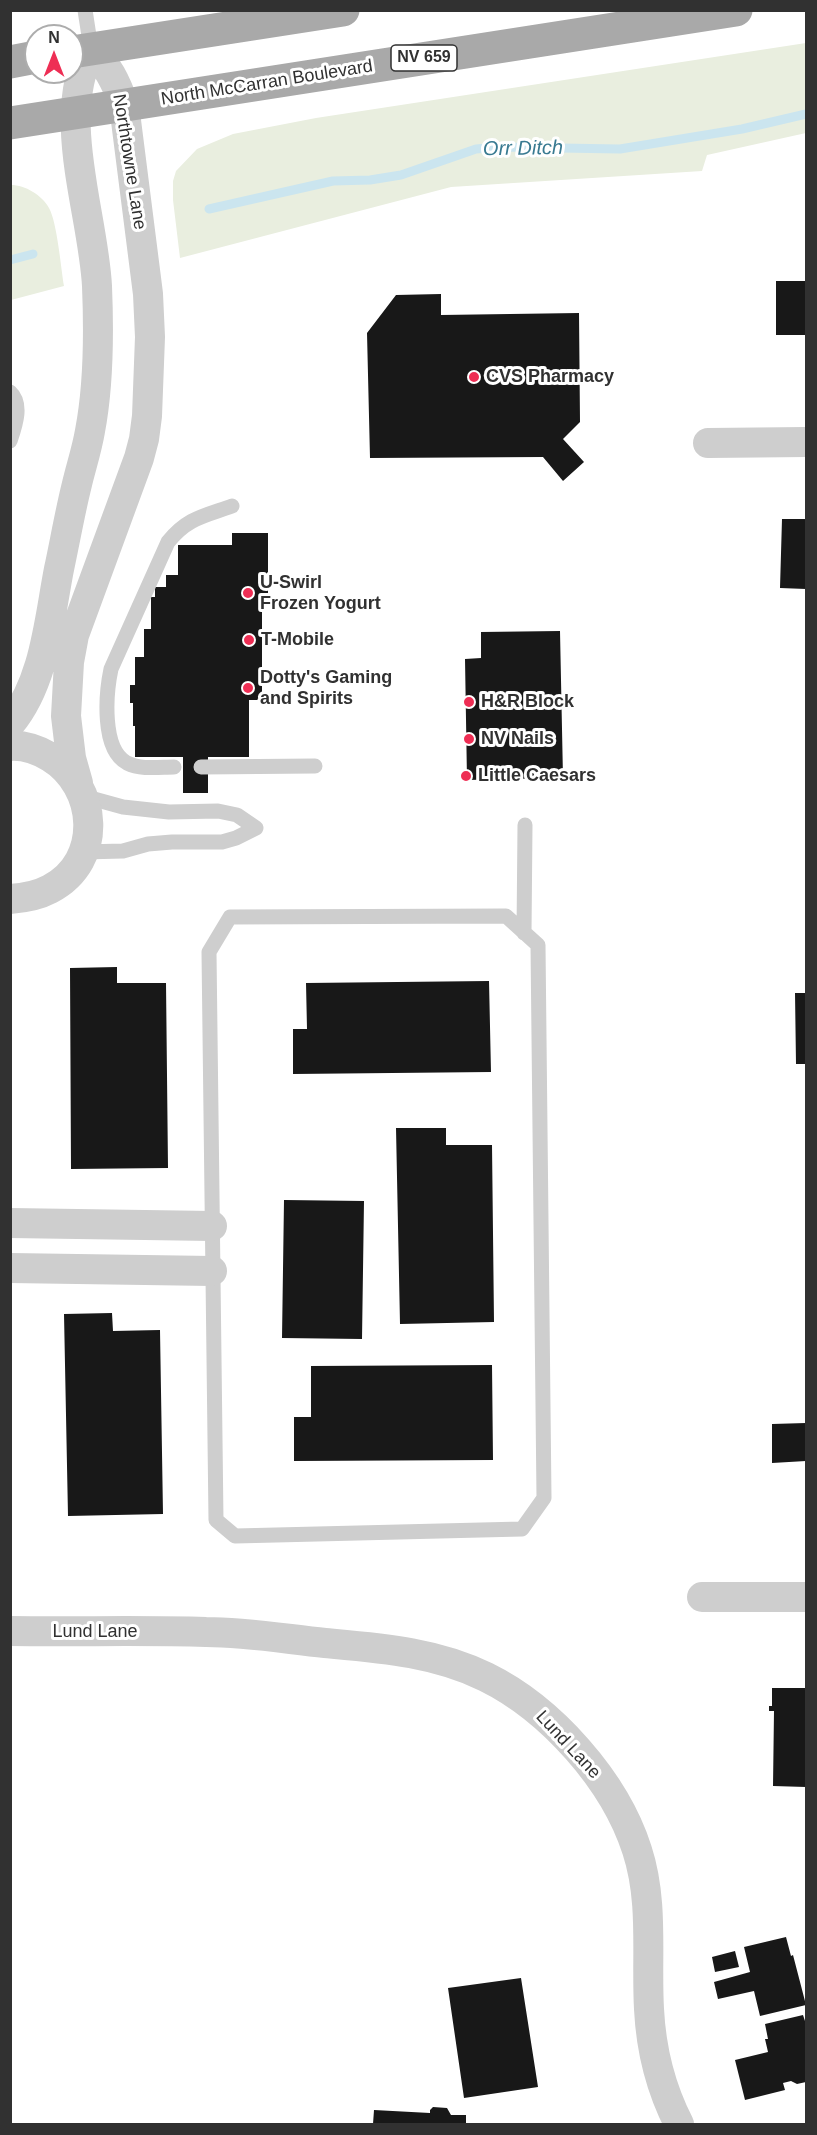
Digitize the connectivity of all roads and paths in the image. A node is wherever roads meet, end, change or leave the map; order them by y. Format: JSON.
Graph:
{"nodes":[{"id":1,"x":343,"y":10,"type":"edge"},
{"id":2,"x":736,"y":10,"type":"edge"},
{"id":3,"x":84,"y":50,"type":"edge"},
{"id":4,"x":84,"y":52,"type":"edge"},
{"id":5,"x":79,"y":84,"type":"edge"},
{"id":6,"x":124,"y":105,"type":"junction"},
{"id":7,"x":74,"y":113,"type":"junction"},
{"id":8,"x":10,"y":123,"type":"edge"},
{"id":9,"x":10,"y":392,"type":"edge"},
{"id":10,"x":10,"y":441,"type":"edge"},
{"id":11,"x":807,"y":442,"type":"edge"},
{"id":12,"x":708,"y":443,"type":"dead end"},
{"id":13,"x":232,"y":506,"type":"dead end"},
{"id":14,"x":10,"y":724,"type":"edge"},
{"id":15,"x":10,"y":746,"type":"edge"},
{"id":16,"x":315,"y":766,"type":"dead end"},
{"id":17,"x":174,"y":767,"type":"dead end"},
{"id":18,"x":201,"y":767,"type":"dead end"},
{"id":19,"x":81,"y":789,"type":"junction"},
{"id":20,"x":525,"y":825,"type":"dead end"},
{"id":21,"x":83,"y":852,"type":"junction"},
{"id":22,"x":52,"y":889,"type":"junction"},
{"id":23,"x":10,"y":899,"type":"edge"},
{"id":24,"x":10,"y":924,"type":"edge"},
{"id":25,"x":524,"y":933,"type":"junction"},
{"id":26,"x":10,"y":1223,"type":"edge"},
{"id":27,"x":212,"y":1226,"type":"junction"},
{"id":28,"x":10,"y":1268,"type":"edge"},
{"id":29,"x":212,"y":1271,"type":"junction"},
{"id":30,"x":702,"y":1597,"type":"dead end"},
{"id":31,"x":807,"y":1597,"type":"edge"},
{"id":32,"x":10,"y":1631,"type":"edge"},
{"id":33,"x":679,"y":2124,"type":"edge"}],
"edges":[{"from":1,"to":3,"type":"main road"},
{"from":2,"to":6,"type":"main road","name":"North McCarran Boulevard","number":"NV 659"},
{"from":4,"to":6,"type":"street","name":"Northtowne Lane"},
{"from":5,"to":7,"type":"street"},
{"from":6,"to":7,"type":"main road","name":"North McCarran Boulevard","number":"NV 659"},
{"from":6,"to":19,"type":"street","name":"Northtowne Lane"},
{"from":7,"to":8,"type":"main road","name":"North McCarran Boulevard","number":"NV 659"},
{"from":7,"to":14,"type":"street"},
{"from":9,"to":10,"type":"lane"},
{"from":11,"to":12,"type":"street"},
{"from":13,"to":17,"type":"lane"},
{"from":15,"to":19,"type":"street"},
{"from":16,"to":18,"type":"lane"},
{"from":19,"to":21,"type":"street","name":"Northtowne Lane"},
{"from":19,"to":21,"type":"lane"},
{"from":20,"to":25,"type":"lane"},
{"from":21,"to":22,"type":"street"},
{"from":22,"to":23,"type":"street"},
{"from":22,"to":24,"type":"street"},
{"from":25,"to":27,"type":"lane"},
{"from":25,"to":29,"type":"lane"},
{"from":26,"to":27,"type":"street"},
{"from":27,"to":29,"type":"lane"},
{"from":28,"to":29,"type":"street"},
{"from":30,"to":31,"type":"street"},
{"from":32,"to":33,"type":"street","name":"Lund Lane"}]}
